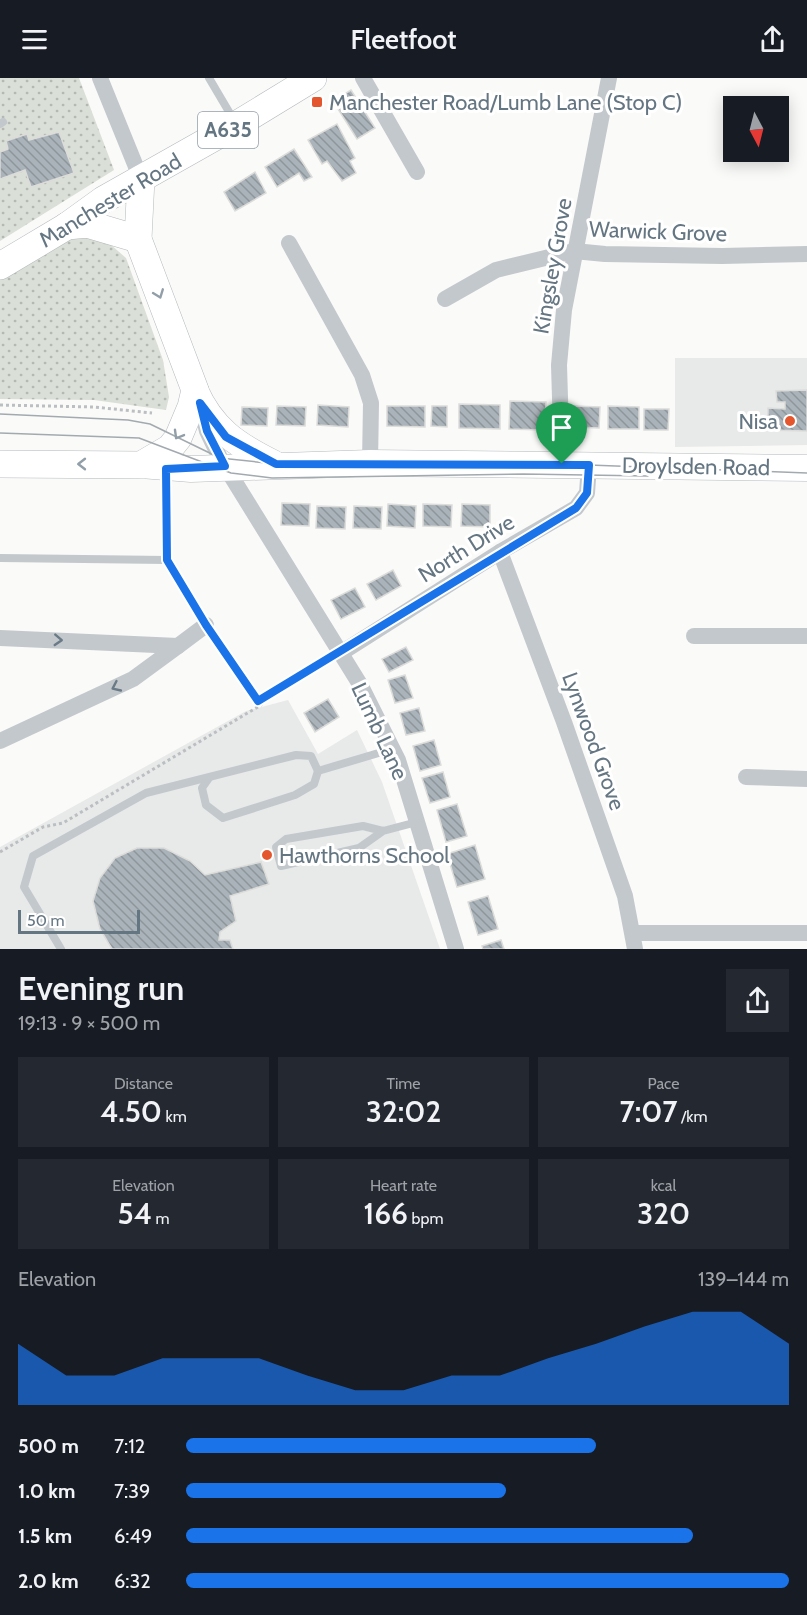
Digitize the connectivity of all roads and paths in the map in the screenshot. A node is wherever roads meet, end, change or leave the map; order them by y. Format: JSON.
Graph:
{"nodes":[{"id":1,"x":100,"y":78,"type":"edge"},
{"id":2,"x":209,"y":78,"type":"edge"},
{"id":3,"x":313,"y":78,"type":"edge"},
{"id":4,"x":363,"y":78,"type":"edge"},
{"id":5,"x":609,"y":78,"type":"edge"},
{"id":6,"x":236,"y":125,"type":"junction"},
{"id":7,"x":417,"y":172,"type":"dead end"},
{"id":8,"x":141,"y":179,"type":"junction"},
{"id":9,"x":67,"y":226,"type":"junction"},
{"id":10,"x":138,"y":239,"type":"junction"},
{"id":11,"x":289,"y":243,"type":"dead end"},
{"id":12,"x":574,"y":251,"type":"junction"},
{"id":13,"x":807,"y":254,"type":"edge"},
{"id":14,"x":0,"y":266,"type":"edge"},
{"id":15,"x":445,"y":299,"type":"dead end"},
{"id":16,"x":198,"y":396,"type":"junction"},
{"id":17,"x":0,"y":405,"type":"edge"},
{"id":18,"x":152,"y":413,"type":"dead end"},
{"id":19,"x":370,"y":463,"type":"junction"},
{"id":20,"x":0,"y":464,"type":"edge"},
{"id":21,"x":276,"y":464,"type":"junction"},
{"id":22,"x":562,"y":464,"type":"junction"},
{"id":23,"x":589,"y":465,"type":"junction"},
{"id":24,"x":225,"y":466,"type":"junction"},
{"id":25,"x":153,"y":467,"type":"junction"},
{"id":26,"x":807,"y":468,"type":"edge"},
{"id":27,"x":500,"y":552,"type":"junction"},
{"id":28,"x":0,"y":558,"type":"edge"},
{"id":29,"x":167,"y":560,"type":"junction"},
{"id":30,"x":206,"y":625,"type":"junction"},
{"id":31,"x":694,"y":636,"type":"dead end"},
{"id":32,"x":807,"y":636,"type":"edge"},
{"id":33,"x":0,"y":638,"type":"edge"},
{"id":34,"x":178,"y":646,"type":"junction"},
{"id":35,"x":341,"y":653,"type":"junction"},
{"id":36,"x":258,"y":701,"type":"junction"},
{"id":37,"x":0,"y":741,"type":"edge"},
{"id":38,"x":393,"y":749,"type":"junction"},
{"id":39,"x":318,"y":771,"type":"junction"},
{"id":40,"x":746,"y":777,"type":"dead end"},
{"id":41,"x":209,"y":778,"type":"junction"},
{"id":42,"x":807,"y":779,"type":"edge"},
{"id":43,"x":417,"y":822,"type":"junction"},
{"id":44,"x":383,"y":831,"type":"junction"},
{"id":45,"x":0,"y":852,"type":"edge"},
{"id":46,"x":807,"y":933,"type":"edge"},
{"id":47,"x":634,"y":941,"type":"edge"},
{"id":48,"x":61,"y":949,"type":"edge"},
{"id":49,"x":456,"y":949,"type":"edge"}],
"edges":[{"from":1,"to":8,"type":"street","name":"Lumb Lane"},
{"from":2,"to":6,"type":"lane"},
{"from":3,"to":6,"type":"highway","name":"Manchester Road","number":"A635"},
{"from":4,"to":7,"type":"street"},
{"from":5,"to":12,"type":"street","name":"Kingsley Grove"},
{"from":6,"to":8,"type":"highway","name":"Manchester Road","number":"A635"},
{"from":8,"to":9,"type":"highway","name":"Manchester Road","number":"A635"},
{"from":8,"to":10,"type":"highway","name":"Lumb Lane"},
{"from":9,"to":10,"type":"highway"},
{"from":9,"to":14,"type":"highway","name":"Manchester Road","number":"A635"},
{"from":10,"to":16,"type":"highway","name":"Lumb Lane","one_way":true},
{"from":11,"to":19,"type":"street"},
{"from":12,"to":13,"type":"street","name":"Warwick Grove"},
{"from":12,"to":15,"type":"street","name":"Warwick Grove"},
{"from":12,"to":22,"type":"street","name":"Kingsley Grove"},
{"from":16,"to":21,"type":"main road","name":"Lumb Lane"},
{"from":16,"to":24,"type":"street","name":"Lumb Lane"},
{"from":16,"to":25,"type":"highway","one_way":true},
{"from":17,"to":18,"type":"path"},
{"from":19,"to":21,"type":"main road","name":"Droylsden Road"},
{"from":19,"to":22,"type":"main road","name":"Droylsden Road"},
{"from":25,"to":20,"type":"highway","one_way":true},
{"from":21,"to":24,"type":"main road","name":"Droylsden Road"},
{"from":22,"to":23,"type":"main road","name":"Droylsden Road"},
{"from":23,"to":26,"type":"main road","name":"Droylsden Road"},
{"from":23,"to":27,"type":"street","name":"North Drive"},
{"from":24,"to":25,"type":"main road","name":"Droylsden Road"},
{"from":24,"to":35,"type":"street","name":"Lumb Lane"},
{"from":25,"to":29,"type":"lane"},
{"from":27,"to":35,"type":"street","name":"North Drive"},
{"from":27,"to":47,"type":"street","name":"Lynwood Grove"},
{"from":28,"to":29,"type":"lane"},
{"from":29,"to":30,"type":"path"},
{"from":30,"to":34,"type":"street"},
{"from":30,"to":36,"type":"path"},
{"from":31,"to":32,"type":"street"},
{"from":33,"to":34,"type":"street","one_way":true},
{"from":34,"to":37,"type":"street","one_way":true},
{"from":35,"to":36,"type":"path"},
{"from":35,"to":38,"type":"street","name":"Lumb Lane"},
{"from":36,"to":45,"type":"path"},
{"from":38,"to":39,"type":"lane"},
{"from":38,"to":43,"type":"street","name":"Lumb Lane"},
{"from":39,"to":41,"type":"lane"},
{"from":39,"to":41,"type":"lane"},
{"from":40,"to":42,"type":"street"},
{"from":41,"to":48,"type":"lane"},
{"from":43,"to":44,"type":"lane"},
{"from":43,"to":49,"type":"street","name":"Lumb Lane"},
{"from":44,"to":44,"type":"lane"},
{"from":46,"to":47,"type":"street"}]}
